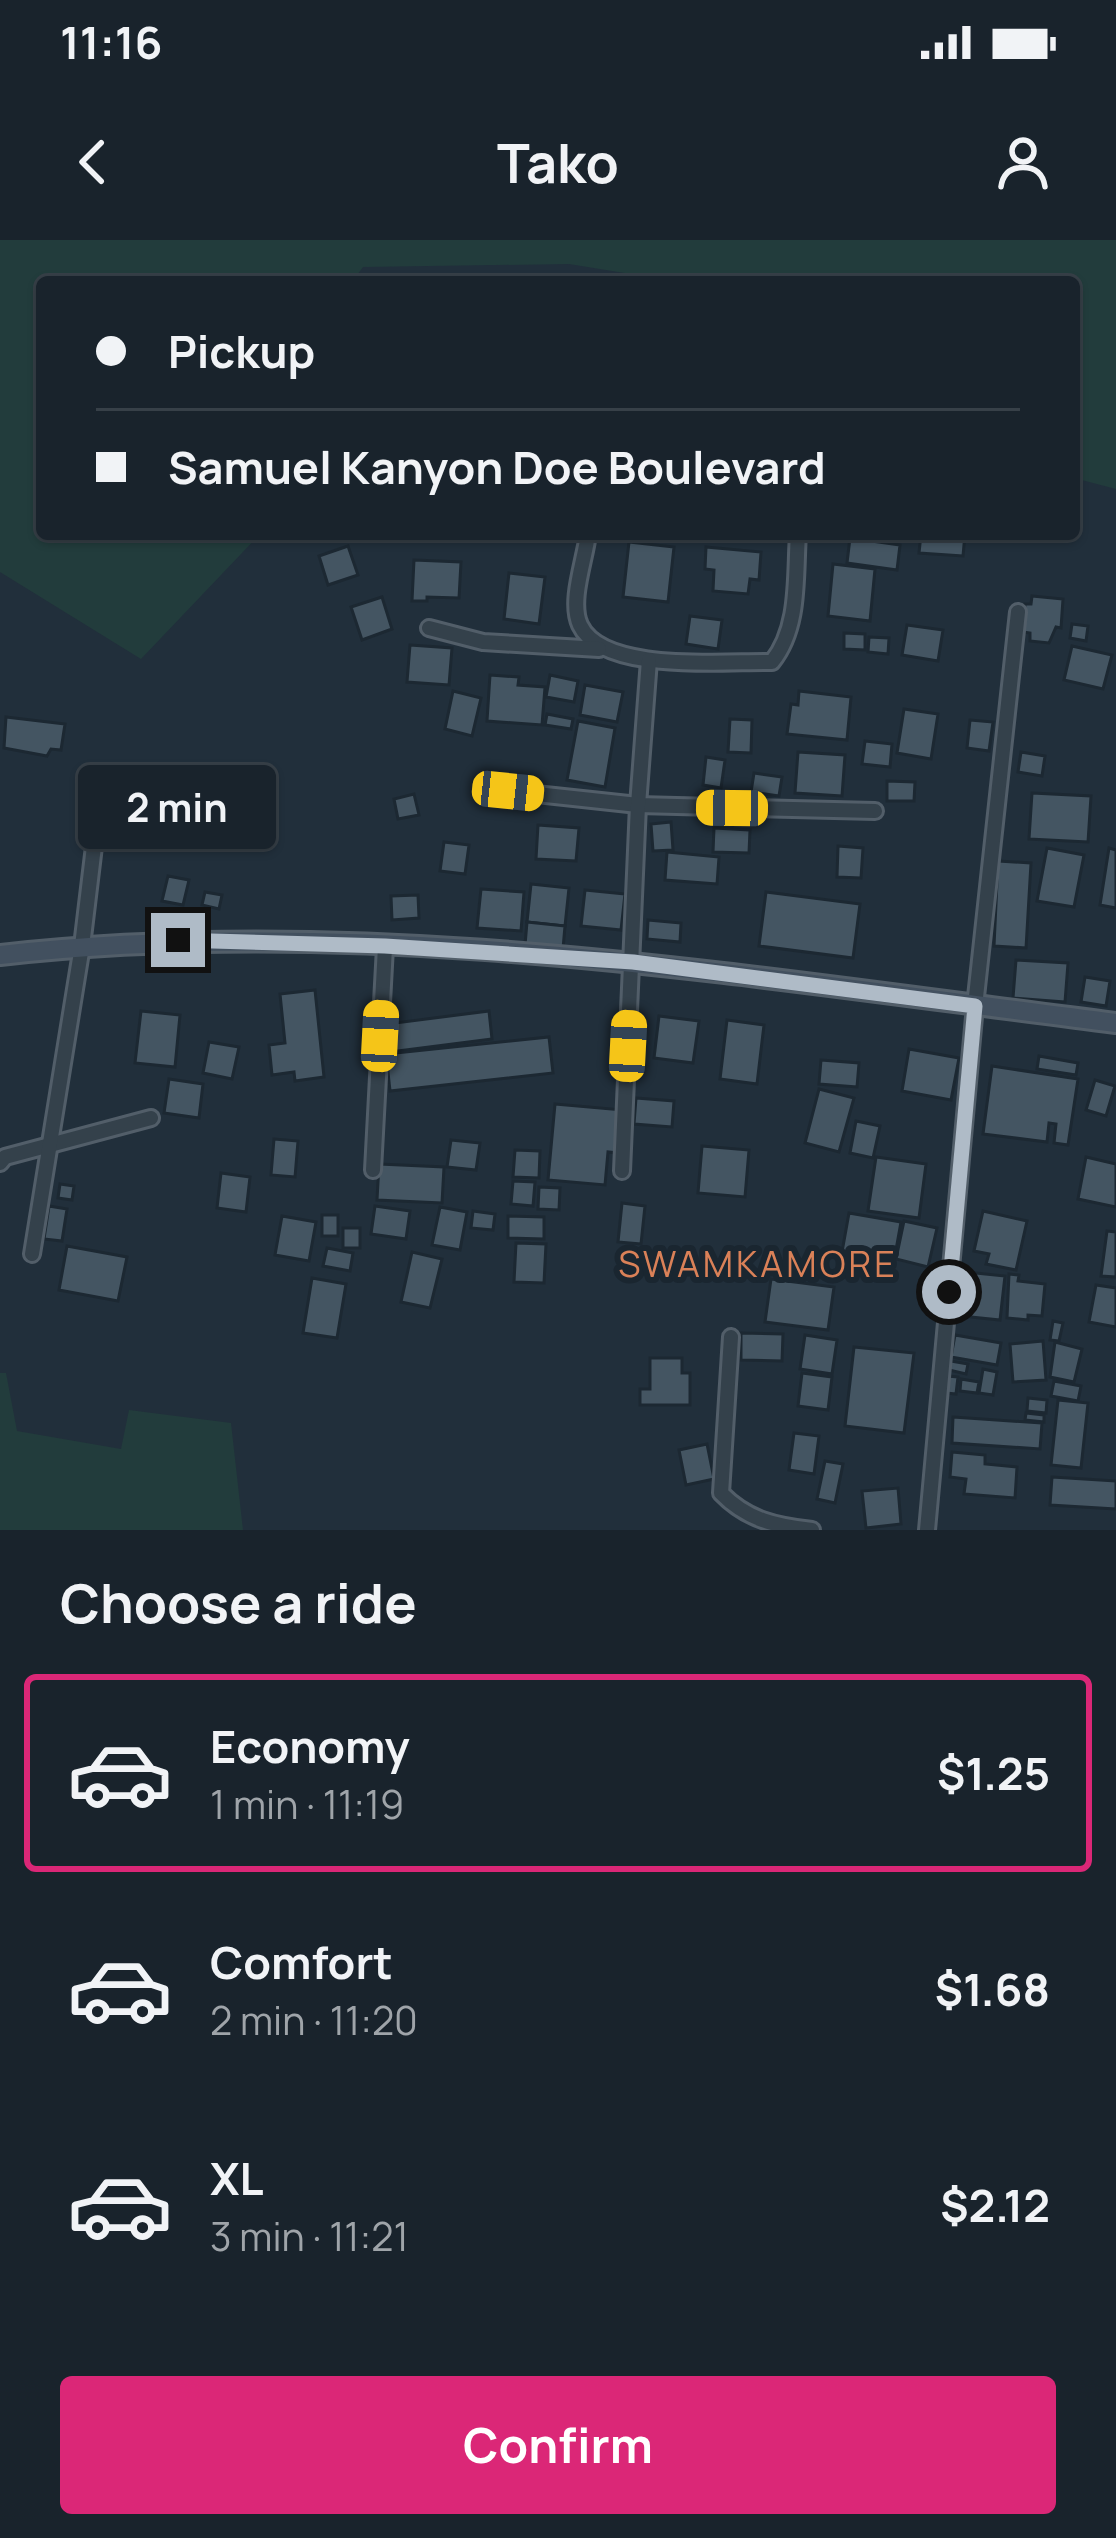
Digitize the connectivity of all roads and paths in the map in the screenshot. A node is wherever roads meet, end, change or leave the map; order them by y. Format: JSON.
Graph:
{"nodes":[{"id":1,"x":587,"y":540,"type":"edge"},
{"id":2,"x":798,"y":540,"type":"edge"},
{"id":3,"x":1018,"y":612,"type":"dead end"},
{"id":4,"x":429,"y":628,"type":"dead end"},
{"id":5,"x":599,"y":649,"type":"junction"},
{"id":6,"x":649,"y":660,"type":"junction"},
{"id":7,"x":508,"y":791,"type":"dead end"},
{"id":8,"x":638,"y":805,"type":"junction"},
{"id":9,"x":874,"y":811,"type":"dead end"},
{"id":10,"x":95,"y":838,"type":"dead end"},
{"id":11,"x":82,"y":946,"type":"junction"},
{"id":12,"x":385,"y":946,"type":"junction"},
{"id":13,"x":0,"y":956,"type":"edge"},
{"id":14,"x":633,"y":962,"type":"junction"},
{"id":15,"x":975,"y":1006,"type":"junction"},
{"id":16,"x":1116,"y":1023,"type":"edge"},
{"id":17,"x":151,"y":1118,"type":"dead end"},
{"id":18,"x":47,"y":1148,"type":"junction"},
{"id":19,"x":0,"y":1163,"type":"edge"},
{"id":20,"x":374,"y":1170,"type":"dead end"},
{"id":21,"x":622,"y":1171,"type":"dead end"},
{"id":22,"x":32,"y":1254,"type":"dead end"},
{"id":23,"x":731,"y":1337,"type":"dead end"},
{"id":24,"x":812,"y":1530,"type":"edge"},
{"id":25,"x":927,"y":1530,"type":"edge"}],
"edges":[{"from":1,"to":5,"type":"street"},
{"from":2,"to":6,"type":"street"},
{"from":3,"to":15,"type":"street"},
{"from":4,"to":5,"type":"street"},
{"from":5,"to":6,"type":"street"},
{"from":6,"to":8,"type":"street"},
{"from":7,"to":8,"type":"street"},
{"from":8,"to":9,"type":"street"},
{"from":8,"to":14,"type":"street"},
{"from":10,"to":11,"type":"street"},
{"from":11,"to":12,"type":"street"},
{"from":11,"to":13,"type":"street"},
{"from":11,"to":18,"type":"street"},
{"from":12,"to":14,"type":"street"},
{"from":12,"to":20,"type":"street"},
{"from":14,"to":15,"type":"street"},
{"from":14,"to":21,"type":"street"},
{"from":15,"to":16,"type":"street"},
{"from":15,"to":25,"type":"street"},
{"from":17,"to":18,"type":"street"},
{"from":18,"to":19,"type":"street"},
{"from":18,"to":22,"type":"street"},
{"from":23,"to":24,"type":"street"}]}
